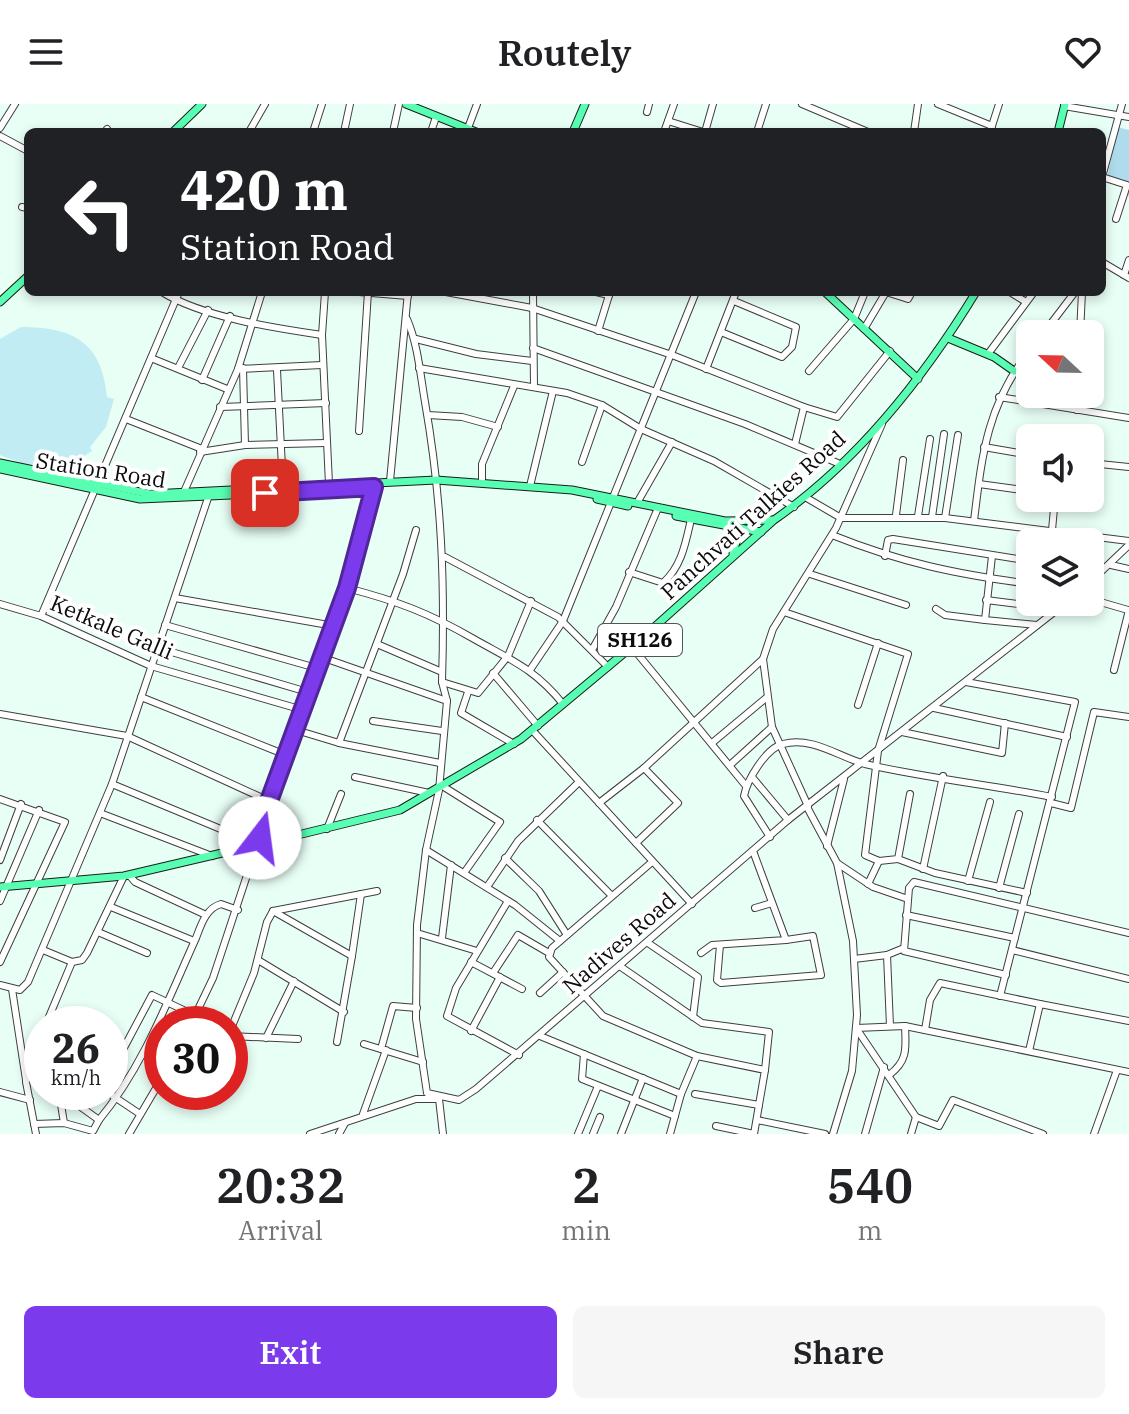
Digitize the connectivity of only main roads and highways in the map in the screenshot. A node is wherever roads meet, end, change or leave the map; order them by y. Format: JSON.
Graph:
{"nodes":[{"id":1,"x":200,"y":104,"type":"edge"},
{"id":2,"x":406,"y":104,"type":"edge"},
{"id":3,"x":585,"y":104,"type":"edge"},
{"id":4,"x":1064,"y":105,"type":"edge"},
{"id":5,"x":423,"y":107,"type":"edge"},
{"id":6,"x":177,"y":128,"type":"edge"},
{"id":7,"x":466,"y":128,"type":"edge"},
{"id":8,"x":575,"y":128,"type":"edge"},
{"id":9,"x":1059,"y":128,"type":"edge"},
{"id":10,"x":24,"y":279,"type":"edge"},
{"id":11,"x":829,"y":296,"type":"edge"},
{"id":12,"x":974,"y":296,"type":"edge"},
{"id":13,"x":2,"y":297,"type":"edge"},
{"id":14,"x":948,"y":338,"type":"junction"},
{"id":15,"x":1014,"y":371,"type":"road end"},
{"id":16,"x":918,"y":379,"type":"junction"},
{"id":17,"x":0,"y":463,"type":"edge"},
{"id":18,"x":0,"y":469,"type":"edge"},
{"id":19,"x":436,"y":482,"type":"junction"},
{"id":20,"x":374,"y":485,"type":"junction"},
{"id":21,"x":95,"y":487,"type":"junction"},
{"id":22,"x":209,"y":495,"type":"junction"},
{"id":23,"x":613,"y":500,"type":"junction"},
{"id":24,"x":657,"y":510,"type":"junction"},
{"id":25,"x":691,"y":517,"type":"junction"},
{"id":26,"x":774,"y":520,"type":"junction"},
{"id":27,"x":731,"y":527,"type":"junction"},
{"id":28,"x":761,"y":532,"type":"junction"},
{"id":29,"x":730,"y":559,"type":"junction"},
{"id":30,"x":4,"y":886,"type":"edge"}],
"edges":[{"from":1,"to":6,"type":"main road"},
{"from":2,"to":5,"type":"main road"},
{"from":3,"to":8,"type":"main road"},
{"from":4,"to":9,"type":"main road"},
{"from":5,"to":7,"type":"main road"},
{"from":10,"to":13,"type":"main road"},
{"from":11,"to":16,"type":"main road"},
{"from":12,"to":14,"type":"main road","number":"SH126"},
{"from":14,"to":15,"type":"main road"},
{"from":14,"to":16,"type":"main road","name":"Panchvati Talkies Road","number":"SH126"},
{"from":16,"to":26,"type":"main road","name":"Panchvati Talkies Road","number":"SH126"},
{"from":17,"to":21,"type":"main road","name":"Station Road"},
{"from":18,"to":21,"type":"main road","name":"Station Road"},
{"from":19,"to":20,"type":"main road","name":"Station Road"},
{"from":19,"to":20,"type":"main road","name":"Station Road"},
{"from":19,"to":23,"type":"main road"},
{"from":19,"to":23,"type":"main road"},
{"from":20,"to":22,"type":"main road","name":"Station Road"},
{"from":20,"to":22,"type":"main road","name":"Station Road"},
{"from":21,"to":22,"type":"main road","name":"Station Road"},
{"from":21,"to":22,"type":"main road","name":"Station Road"},
{"from":23,"to":24,"type":"main road"},
{"from":23,"to":24,"type":"main road"},
{"from":24,"to":25,"type":"main road"},
{"from":25,"to":26,"type":"main road"},
{"from":25,"to":27,"type":"main road"},
{"from":26,"to":28,"type":"main road","name":"Panchvati Talkies Road","number":"SH126"},
{"from":27,"to":28,"type":"main road"},
{"from":27,"to":29,"type":"main road"},
{"from":28,"to":29,"type":"main road","name":"Panchvati Talkies Road","number":"SH126"},
{"from":29,"to":30,"type":"main road","name":"Panchvati Talkies Road","number":"SH126"}]}
